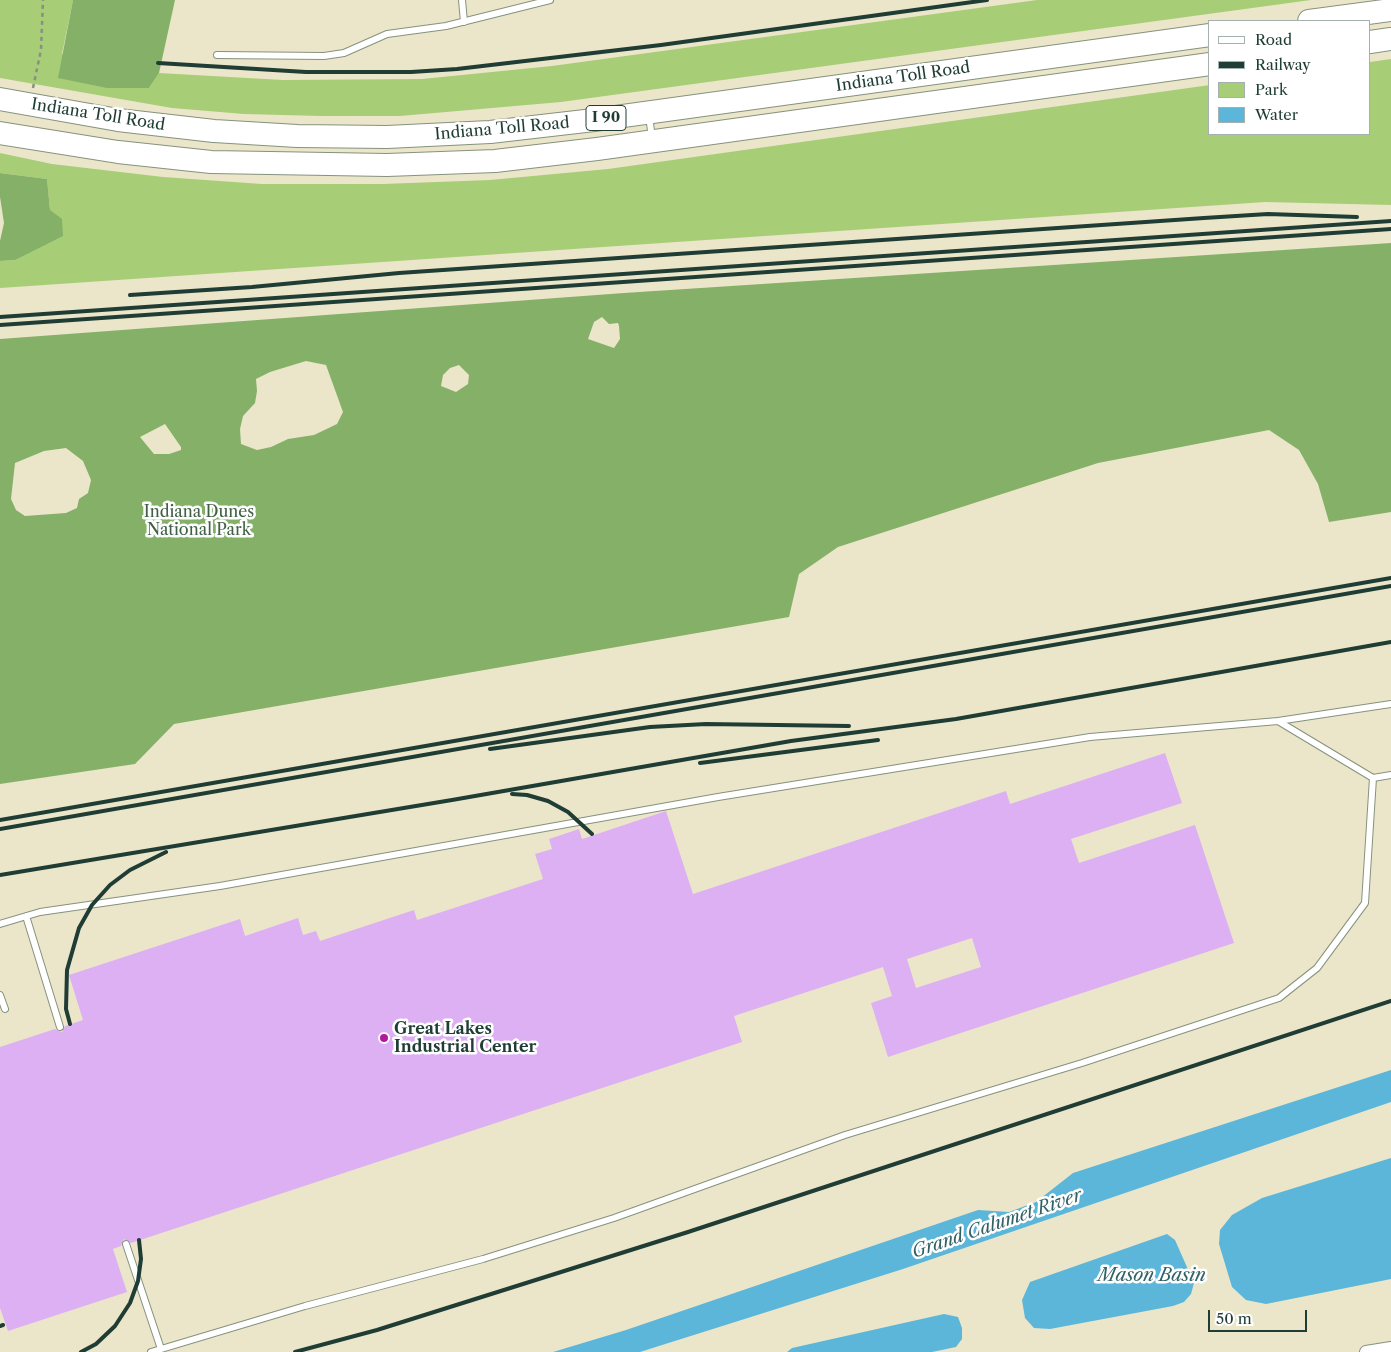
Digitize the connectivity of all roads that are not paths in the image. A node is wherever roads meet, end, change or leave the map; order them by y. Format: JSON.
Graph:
{"nodes":[{"id":1,"x":462,"y":0,"type":"edge"},
{"id":2,"x":550,"y":0,"type":"edge"},
{"id":3,"x":1391,"y":10,"type":"edge"},
{"id":4,"x":1316,"y":20,"type":"edge"},
{"id":5,"x":464,"y":22,"type":"junction"},
{"id":6,"x":1208,"y":35,"type":"edge"},
{"id":7,"x":1391,"y":39,"type":"edge"},
{"id":8,"x":1371,"y":42,"type":"edge"},
{"id":9,"x":217,"y":55,"type":"dead end"},
{"id":10,"x":1208,"y":64,"type":"edge"},
{"id":11,"x":0,"y":99,"type":"edge"},
{"id":12,"x":648,"y":112,"type":"junction"},
{"id":13,"x":0,"y":134,"type":"edge"},
{"id":14,"x":652,"y":142,"type":"junction"},
{"id":15,"x":1391,"y":704,"type":"edge"},
{"id":16,"x":1278,"y":721,"type":"junction"},
{"id":17,"x":1391,"y":775,"type":"edge"},
{"id":18,"x":1373,"y":778,"type":"junction"},
{"id":19,"x":26,"y":916,"type":"junction"},
{"id":20,"x":0,"y":924,"type":"edge"},
{"id":21,"x":0,"y":995,"type":"edge"},
{"id":22,"x":5,"y":1009,"type":"dead end"},
{"id":23,"x":60,"y":1027,"type":"dead end"},
{"id":24,"x":126,"y":1244,"type":"dead end"},
{"id":25,"x":1391,"y":1348,"type":"edge"},
{"id":26,"x":161,"y":1349,"type":"junction"},
{"id":27,"x":151,"y":1352,"type":"edge"},
{"id":28,"x":1366,"y":1352,"type":"edge"}],
"edges":[{"from":1,"to":5,"type":"lane"},
{"from":2,"to":5,"type":"lane"},
{"from":3,"to":4,"type":"highway"},
{"from":5,"to":9,"type":"lane"},
{"from":6,"to":12,"type":"highway","name":"Indiana Toll Road","number":"I 90"},
{"from":7,"to":8,"type":"highway"},
{"from":10,"to":14,"type":"highway","name":"Indiana Toll Road","number":"I 90"},
{"from":11,"to":12,"type":"highway","name":"Indiana Toll Road","number":"I 90"},
{"from":12,"to":14,"type":"lane"},
{"from":13,"to":14,"type":"highway","name":"Indiana Toll Road","number":"I 90"},
{"from":15,"to":16,"type":"lane"},
{"from":16,"to":18,"type":"lane"},
{"from":16,"to":19,"type":"lane"},
{"from":17,"to":18,"type":"lane"},
{"from":18,"to":26,"type":"lane"},
{"from":19,"to":20,"type":"lane"},
{"from":19,"to":23,"type":"lane"},
{"from":21,"to":22,"type":"lane"},
{"from":24,"to":26,"type":"lane"},
{"from":25,"to":28,"type":"street"},
{"from":26,"to":27,"type":"lane"}]}
